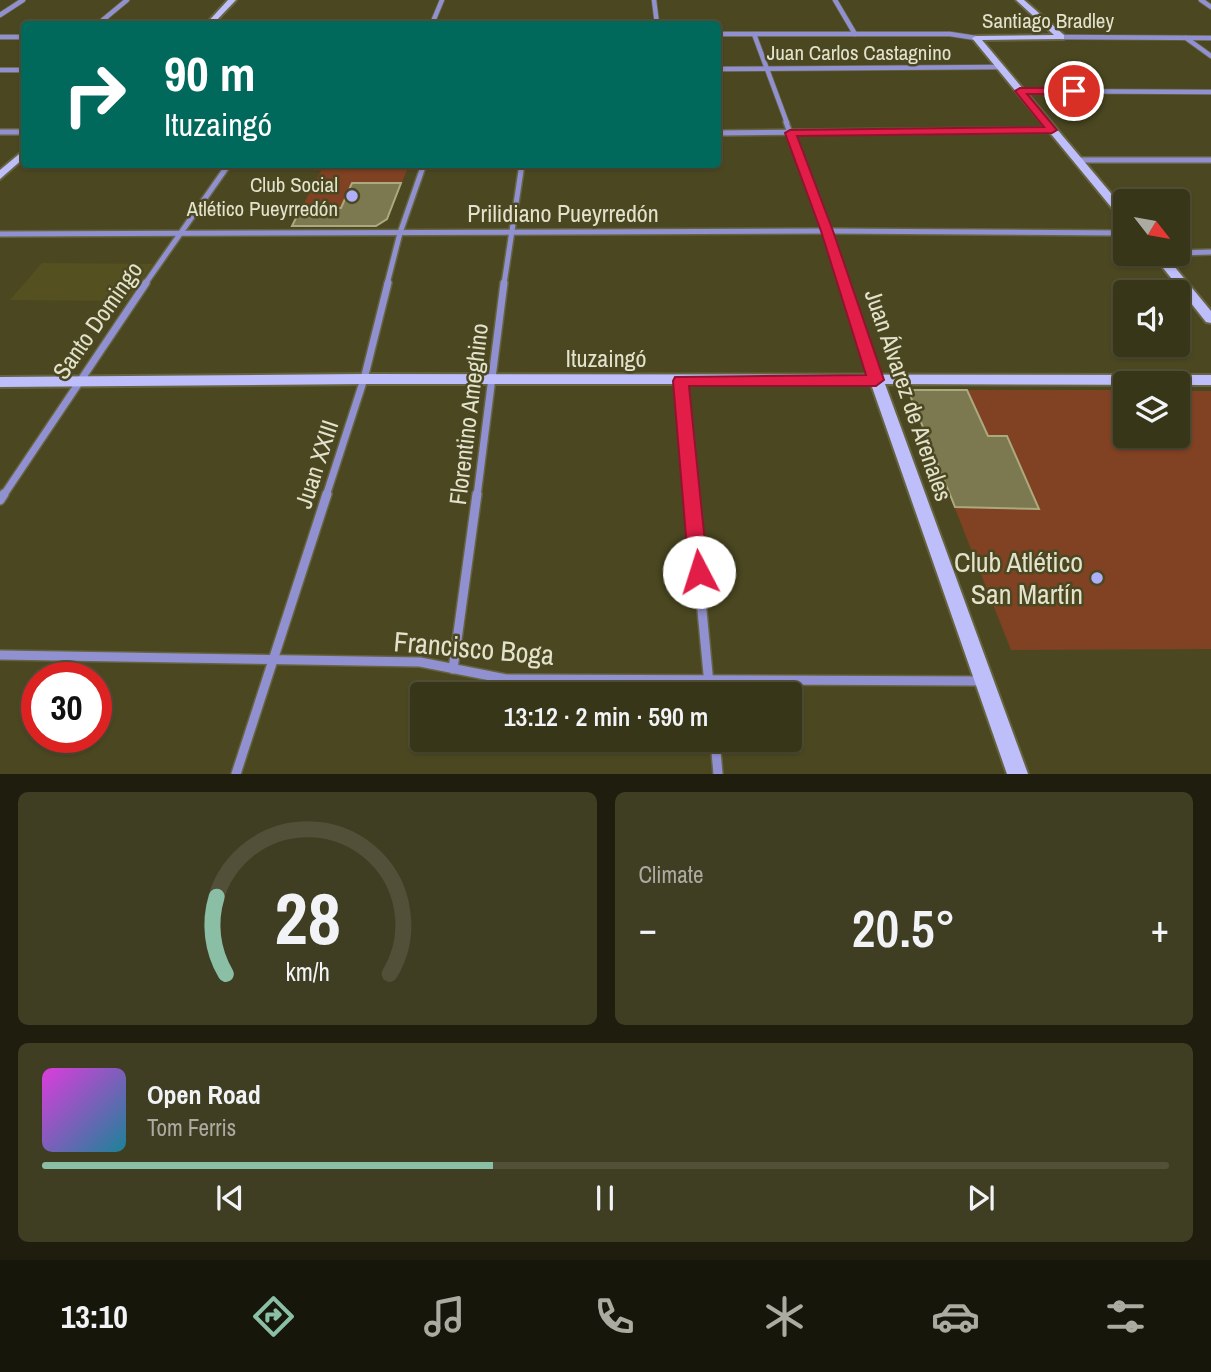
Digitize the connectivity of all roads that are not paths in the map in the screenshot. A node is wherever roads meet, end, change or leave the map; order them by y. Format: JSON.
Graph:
{"nodes":[{"id":1,"x":23,"y":0,"type":"edge"},
{"id":2,"x":127,"y":0,"type":"edge"},
{"id":3,"x":232,"y":0,"type":"edge"},
{"id":4,"x":442,"y":0,"type":"edge"},
{"id":5,"x":654,"y":0,"type":"edge"},
{"id":6,"x":835,"y":0,"type":"edge"},
{"id":7,"x":1020,"y":0,"type":"edge"},
{"id":8,"x":1201,"y":0,"type":"edge"},
{"id":9,"x":1211,"y":7,"type":"edge"},
{"id":10,"x":0,"y":15,"type":"edge"},
{"id":11,"x":102,"y":21,"type":"edge"},
{"id":12,"x":212,"y":21,"type":"edge"},
{"id":13,"x":433,"y":21,"type":"edge"},
{"id":14,"x":657,"y":21,"type":"edge"},
{"id":15,"x":721,"y":34,"type":"edge"},
{"id":16,"x":754,"y":34,"type":"junction"},
{"id":17,"x":855,"y":34,"type":"junction"},
{"id":18,"x":0,"y":37,"type":"edge"},
{"id":19,"x":21,"y":37,"type":"edge"},
{"id":20,"x":1060,"y":37,"type":"junction"},
{"id":21,"x":976,"y":38,"type":"junction"},
{"id":22,"x":1186,"y":38,"type":"junction"},
{"id":23,"x":1211,"y":38,"type":"edge"},
{"id":24,"x":1211,"y":56,"type":"edge"},
{"id":25,"x":1001,"y":67,"type":"junction"},
{"id":26,"x":768,"y":68,"type":"junction"},
{"id":27,"x":721,"y":69,"type":"edge"},
{"id":28,"x":0,"y":70,"type":"edge"},
{"id":29,"x":21,"y":70,"type":"edge"},
{"id":30,"x":1020,"y":91,"type":"junction"},
{"id":31,"x":1211,"y":92,"type":"edge"},
{"id":32,"x":1052,"y":130,"type":"junction"},
{"id":33,"x":0,"y":132,"type":"edge"},
{"id":34,"x":21,"y":132,"type":"edge"},
{"id":35,"x":721,"y":133,"type":"edge"},
{"id":36,"x":790,"y":133,"type":"junction"},
{"id":37,"x":21,"y":156,"type":"edge"},
{"id":38,"x":1077,"y":160,"type":"junction"},
{"id":39,"x":1211,"y":160,"type":"edge"},
{"id":40,"x":226,"y":168,"type":"edge"},
{"id":41,"x":423,"y":168,"type":"edge"},
{"id":42,"x":521,"y":168,"type":"edge"},
{"id":43,"x":0,"y":176,"type":"edge"},
{"id":44,"x":1113,"y":203,"type":"edge"},
{"id":45,"x":827,"y":231,"type":"junction"},
{"id":46,"x":181,"y":233,"type":"junction"},
{"id":47,"x":400,"y":233,"type":"junction"},
{"id":48,"x":510,"y":233,"type":"junction"},
{"id":49,"x":1113,"y":233,"type":"edge"},
{"id":50,"x":0,"y":234,"type":"edge"},
{"id":51,"x":1211,"y":252,"type":"edge"},
{"id":52,"x":1190,"y":253,"type":"edge"},
{"id":53,"x":1168,"y":266,"type":"edge"},
{"id":54,"x":1211,"y":319,"type":"edge"},
{"id":55,"x":364,"y":379,"type":"junction"},
{"id":56,"x":876,"y":380,"type":"junction"},
{"id":57,"x":1211,"y":380,"type":"edge"},
{"id":58,"x":493,"y":381,"type":"junction"},
{"id":59,"x":681,"y":381,"type":"junction"},
{"id":60,"x":0,"y":382,"type":"edge"},
{"id":61,"x":77,"y":382,"type":"junction"},
{"id":62,"x":0,"y":500,"type":"edge"},
{"id":63,"x":0,"y":655,"type":"edge"},
{"id":64,"x":271,"y":661,"type":"junction"},
{"id":65,"x":453,"y":669,"type":"junction"},
{"id":66,"x":709,"y":681,"type":"junction"},
{"id":67,"x":985,"y":681,"type":"junction"},
{"id":68,"x":716,"y":752,"type":"edge"},
{"id":69,"x":236,"y":774,"type":"edge"},
{"id":70,"x":718,"y":774,"type":"edge"},
{"id":71,"x":1018,"y":774,"type":"edge"}],
"edges":[{"from":1,"to":10,"type":"street"},
{"from":2,"to":11,"type":"street"},
{"from":3,"to":12,"type":"street"},
{"from":4,"to":13,"type":"street"},
{"from":5,"to":14,"type":"street"},
{"from":6,"to":17,"type":"street"},
{"from":7,"to":20,"type":"street"},
{"from":8,"to":9,"type":"street"},
{"from":15,"to":16,"type":"street","name":"Santiago Bradley"},
{"from":16,"to":17,"type":"street","name":"Santiago Bradley"},
{"from":16,"to":26,"type":"street","name":"Juan Álvarez de Arenales"},
{"from":17,"to":21,"type":"street","name":"Santiago Bradley"},
{"from":18,"to":19,"type":"street"},
{"from":20,"to":21,"type":"street","name":"Santiago Bradley"},
{"from":20,"to":22,"type":"street","name":"Santiago Bradley"},
{"from":21,"to":25,"type":"street"},
{"from":22,"to":23,"type":"street","name":"Santiago Bradley"},
{"from":22,"to":24,"type":"street"},
{"from":25,"to":26,"type":"street","name":"Juan Carlos Castagnino"},
{"from":25,"to":30,"type":"street"},
{"from":26,"to":27,"type":"street","name":"Juan Carlos Castagnino"},
{"from":26,"to":36,"type":"street","name":"Juan Álvarez de Arenales"},
{"from":28,"to":29,"type":"street"},
{"from":30,"to":31,"type":"street"},
{"from":30,"to":32,"type":"street"},
{"from":32,"to":36,"type":"street"},
{"from":32,"to":38,"type":"street"},
{"from":33,"to":34,"type":"street"},
{"from":35,"to":36,"type":"street"},
{"from":36,"to":45,"type":"street","name":"Juan Álvarez de Arenales"},
{"from":37,"to":43,"type":"street"},
{"from":38,"to":39,"type":"street"},
{"from":38,"to":44,"type":"street"},
{"from":40,"to":46,"type":"street","name":"Santo Domingo"},
{"from":41,"to":47,"type":"street","name":"Juan XXIII"},
{"from":42,"to":48,"type":"street","name":"Florentino Ameghino"},
{"from":45,"to":48,"type":"street","name":"Prilidiano Pueyrredón"},
{"from":45,"to":49,"type":"street","name":"Prilidiano Pueyrredón"},
{"from":45,"to":56,"type":"street","name":"Juan Álvarez de Arenales"},
{"from":46,"to":47,"type":"street","name":"Prilidiano Pueyrredón"},
{"from":46,"to":50,"type":"street","name":"Prilidiano Pueyrredón"},
{"from":46,"to":61,"type":"street","name":"Santo Domingo"},
{"from":47,"to":48,"type":"street","name":"Prilidiano Pueyrredón"},
{"from":47,"to":55,"type":"street","name":"Juan XXIII"},
{"from":48,"to":58,"type":"street","name":"Florentino Ameghino"},
{"from":51,"to":52,"type":"street"},
{"from":53,"to":54,"type":"street"},
{"from":55,"to":58,"type":"street","name":"Ituzaingó"},
{"from":55,"to":61,"type":"street","name":"Ituzaingó"},
{"from":55,"to":64,"type":"street","name":"Juan XXIII"},
{"from":56,"to":57,"type":"street","name":"Ituzaingó"},
{"from":56,"to":59,"type":"street","name":"Ituzaingó"},
{"from":56,"to":67,"type":"street","name":"Juan Álvarez de Arenales"},
{"from":58,"to":59,"type":"street","name":"Ituzaingó"},
{"from":58,"to":65,"type":"street","name":"Florentino Ameghino"},
{"from":59,"to":66,"type":"street"},
{"from":60,"to":61,"type":"street","name":"Ituzaingó"},
{"from":61,"to":62,"type":"street","name":"Santo Domingo"},
{"from":63,"to":64,"type":"street","name":"Francisco Boga"},
{"from":64,"to":65,"type":"street","name":"Francisco Boga"},
{"from":64,"to":69,"type":"street","name":"Juan XXIII"},
{"from":65,"to":66,"type":"street","name":"Francisco Boga"},
{"from":66,"to":67,"type":"street","name":"Francisco Boga"},
{"from":67,"to":71,"type":"street","name":"Juan Álvarez de Arenales"},
{"from":68,"to":70,"type":"street"}]}
